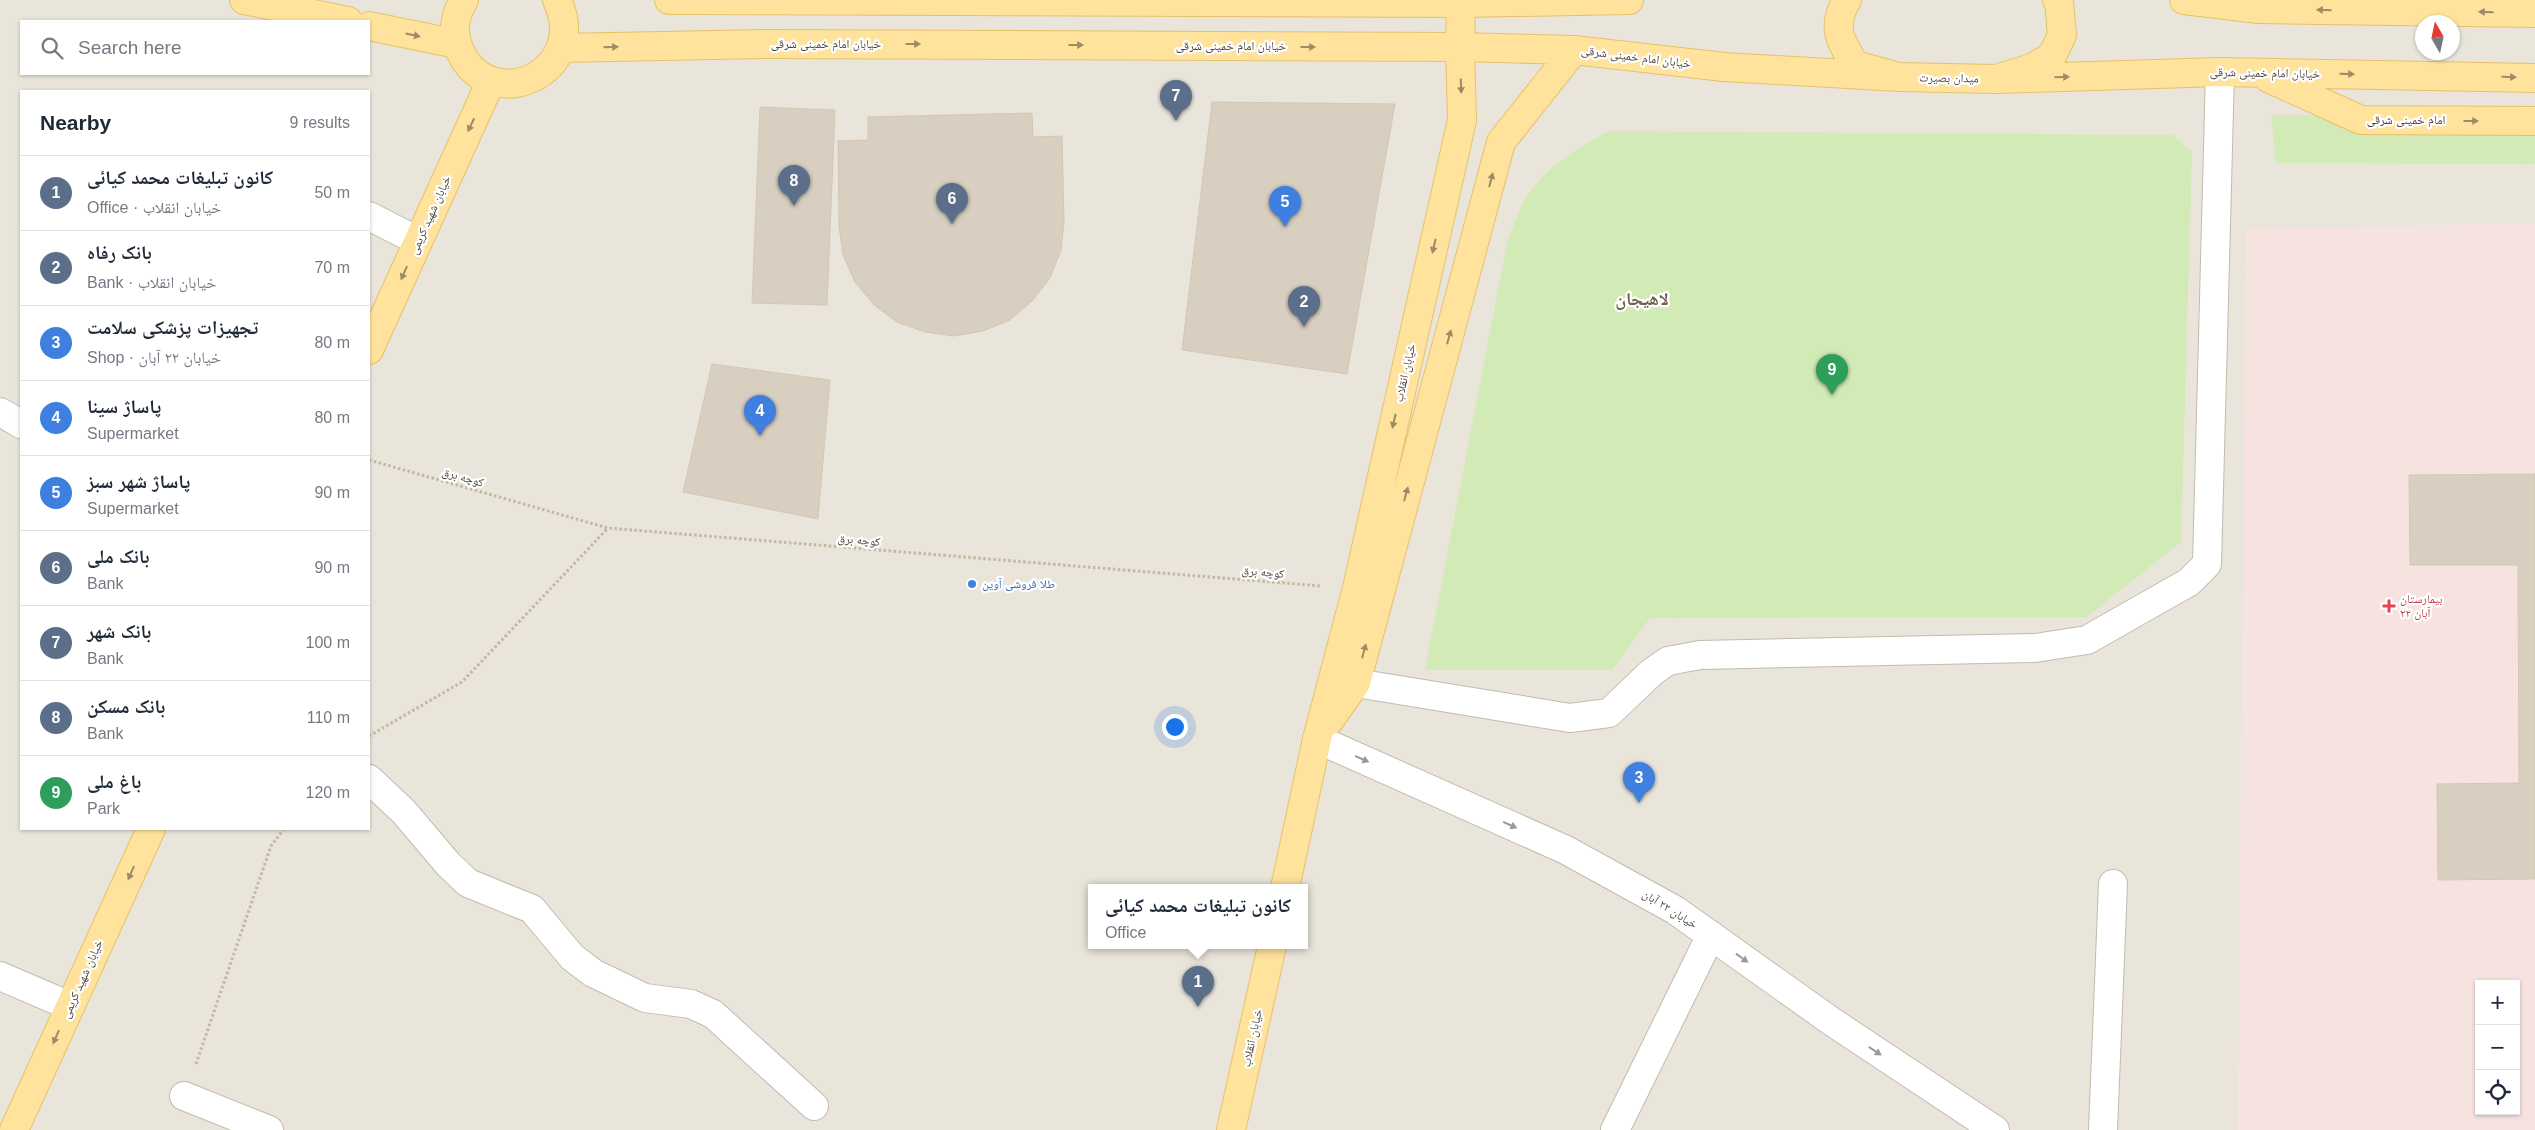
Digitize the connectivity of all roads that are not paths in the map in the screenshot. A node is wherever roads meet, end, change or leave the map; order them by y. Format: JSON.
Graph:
{"nodes":[{"id":1,"x":244,"y":0,"type":"edge"},
{"id":2,"x":464,"y":0,"type":"edge"},
{"id":3,"x":557,"y":0,"type":"edge"},
{"id":4,"x":669,"y":0,"type":"edge"},
{"id":5,"x":1629,"y":0,"type":"edge"},
{"id":6,"x":1847,"y":0,"type":"edge"},
{"id":7,"x":2057,"y":0,"type":"edge"},
{"id":8,"x":2184,"y":0,"type":"edge"},
{"id":9,"x":1519,"y":1,"type":"edge"},
{"id":10,"x":1461,"y":3,"type":"junction"},
{"id":11,"x":2535,"y":13,"type":"edge"},
{"id":12,"x":343,"y":20,"type":"edge"},
{"id":13,"x":370,"y":26,"type":"edge"},
{"id":14,"x":457,"y":44,"type":"junction"},
{"id":15,"x":1460,"y":47,"type":"junction"},
{"id":16,"x":562,"y":48,"type":"junction"},
{"id":17,"x":1574,"y":50,"type":"junction"},
{"id":18,"x":2220,"y":72,"type":"junction"},
{"id":19,"x":2257,"y":73,"type":"junction"},
{"id":20,"x":1899,"y":77,"type":"junction"},
{"id":21,"x":2535,"y":78,"type":"edge"},
{"id":22,"x":1996,"y":79,"type":"junction"},
{"id":23,"x":491,"y":80,"type":"junction"},
{"id":24,"x":2535,"y":121,"type":"edge"},
{"id":25,"x":370,"y":217,"type":"edge"},
{"id":26,"x":418,"y":241,"type":"junction"},
{"id":27,"x":370,"y":348,"type":"edge"},
{"id":28,"x":0,"y":412,"type":"edge"},
{"id":29,"x":20,"y":423,"type":"edge"},
{"id":30,"x":1356,"y":683,"type":"junction"},
{"id":31,"x":1317,"y":739,"type":"junction"},
{"id":32,"x":370,"y":780,"type":"edge"},
{"id":33,"x":151,"y":830,"type":"edge"},
{"id":34,"x":1285,"y":884,"type":"edge"},
{"id":35,"x":2113,"y":884,"type":"dead end"},
{"id":36,"x":1711,"y":936,"type":"junction"},
{"id":37,"x":1271,"y":949,"type":"edge"},
{"id":38,"x":0,"y":976,"type":"edge"},
{"id":39,"x":70,"y":1006,"type":"junction"},
{"id":40,"x":184,"y":1096,"type":"road end"},
{"id":41,"x":814,"y":1106,"type":"dead end"},
{"id":42,"x":14,"y":1130,"type":"edge"},
{"id":43,"x":269,"y":1130,"type":"edge"},
{"id":44,"x":1231,"y":1130,"type":"edge"},
{"id":45,"x":1615,"y":1130,"type":"edge"},
{"id":46,"x":1995,"y":1130,"type":"edge"},
{"id":47,"x":2103,"y":1130,"type":"edge"}],
"edges":[{"from":1,"to":12,"type":"main road"},
{"from":2,"to":14,"type":"main road"},
{"from":3,"to":16,"type":"main road"},
{"from":4,"to":10,"type":"main road"},
{"from":5,"to":9,"type":"main road"},
{"from":6,"to":20,"type":"main road","name":"میدان بصیرت"},
{"from":7,"to":22,"type":"main road","name":"میدان بصیرت"},
{"from":11,"to":8,"type":"main road","one_way":true},
{"from":9,"to":10,"type":"main road"},
{"from":10,"to":15,"type":"main road","name":"خیابان انقلاب"},
{"from":13,"to":14,"type":"main road","one_way":true},
{"from":14,"to":23,"type":"main road"},
{"from":16,"to":15,"type":"main road","name":"خیابان امام خمینی شرقی","one_way":true},
{"from":15,"to":17,"type":"main road","name":"خیابان امام خمینی شرقی"},
{"from":15,"to":31,"type":"main road","name":"خیابان انقلاب","one_way":true},
{"from":16,"to":23,"type":"main road"},
{"from":17,"to":20,"type":"main road","name":"خیابان امام خمینی شرقی"},
{"from":30,"to":17,"type":"main road","name":"خیابان انقلاب","one_way":true},
{"from":18,"to":19,"type":"main road","name":"خیابان امام خمینی شرقی"},
{"from":22,"to":18,"type":"main road","name":"خیابان امام خمینی شرقی","one_way":true},
{"from":18,"to":30,"type":"street"},
{"from":19,"to":21,"type":"main road","name":"خیابان امام خمینی شرقی","one_way":true},
{"from":19,"to":24,"type":"main road","name":"امام خمینی شرقی","one_way":true},
{"from":20,"to":22,"type":"main road","name":"میدان بصیرت"},
{"from":23,"to":26,"type":"main road","name":"خیابان شهید کریمی","one_way":true},
{"from":25,"to":26,"type":"street"},
{"from":26,"to":27,"type":"main road","name":"خیابان شهید کریمی","one_way":true},
{"from":28,"to":29,"type":"street"},
{"from":30,"to":31,"type":"main road","name":"خیابان انقلاب"},
{"from":31,"to":34,"type":"main road","name":"خیابان انقلاب"},
{"from":31,"to":36,"type":"street","name":"خیابان ۲۲ آبان","one_way":true},
{"from":32,"to":41,"type":"street"},
{"from":33,"to":39,"type":"main road","name":"خیابان شهید کریمی","one_way":true},
{"from":35,"to":47,"type":"street"},
{"from":36,"to":45,"type":"street"},
{"from":36,"to":46,"type":"street","name":"خیابان ۲۲ آبان","one_way":true},
{"from":37,"to":44,"type":"main road","name":"خیابان انقلاب"},
{"from":38,"to":39,"type":"street"},
{"from":39,"to":42,"type":"main road","name":"خیابان شهید کریمی","one_way":true},
{"from":40,"to":43,"type":"street"}]}
